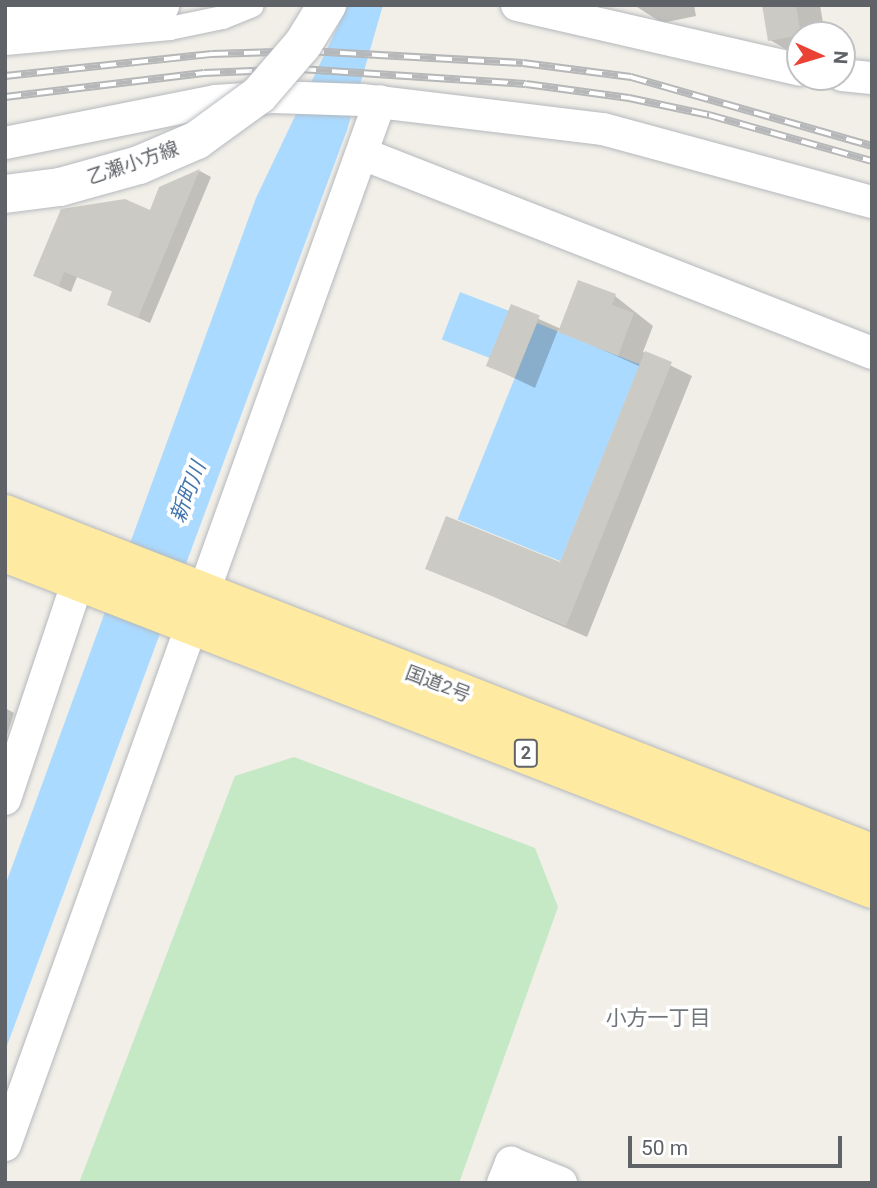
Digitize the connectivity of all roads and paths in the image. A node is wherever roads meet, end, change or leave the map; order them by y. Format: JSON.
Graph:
{"nodes":[{"id":1,"x":160,"y":5,"type":"edge"},
{"id":2,"x":252,"y":5,"type":"edge"},
{"id":3,"x":327,"y":5,"type":"edge"},
{"id":4,"x":517,"y":5,"type":"edge"},
{"id":5,"x":5,"y":20,"type":"edge"},
{"id":6,"x":5,"y":43,"type":"edge"},
{"id":7,"x":786,"y":67,"type":"edge"},
{"id":8,"x":371,"y":101,"type":"junction"},
{"id":9,"x":5,"y":143,"type":"edge"},
{"id":10,"x":363,"y":154,"type":"junction"},
{"id":11,"x":5,"y":194,"type":"edge"},
{"id":12,"x":872,"y":202,"type":"edge"},
{"id":13,"x":872,"y":353,"type":"edge"},
{"id":14,"x":5,"y":514,"type":"edge"},
{"id":15,"x":5,"y":553,"type":"edge"},
{"id":16,"x":88,"y":585,"type":"junction"},
{"id":17,"x":193,"y":605,"type":"junction"},
{"id":18,"x":5,"y":799,"type":"edge"},
{"id":19,"x":872,"y":853,"type":"edge"},
{"id":20,"x":872,"y":889,"type":"edge"},
{"id":21,"x":5,"y":1145,"type":"edge"},
{"id":22,"x":503,"y":1183,"type":"edge"},
{"id":23,"x":561,"y":1183,"type":"edge"}],
"edges":[{"from":1,"to":5,"type":"main road"},
{"from":2,"to":6,"type":"street"},
{"from":3,"to":11,"type":"main road","name":"乙瀬小方線","bridge":true},
{"from":4,"to":7,"type":"street"},
{"from":8,"to":9,"type":"street"},
{"from":8,"to":10,"type":"street"},
{"from":8,"to":12,"type":"street"},
{"from":10,"to":13,"type":"street"},
{"from":10,"to":17,"type":"street"},
{"from":14,"to":17,"type":"highway","name":"国道2号","number":"2"},
{"from":15,"to":16,"type":"highway","name":"国道2号","number":"2"},
{"from":16,"to":17,"type":"highway","name":"国道2号","number":"2"},
{"from":16,"to":18,"type":"street"},
{"from":17,"to":19,"type":"highway","name":"国道2号","number":"2"},
{"from":17,"to":20,"type":"highway","name":"国道2号","number":"2"},
{"from":17,"to":21,"type":"street"},
{"from":22,"to":23,"type":"street"}]}
